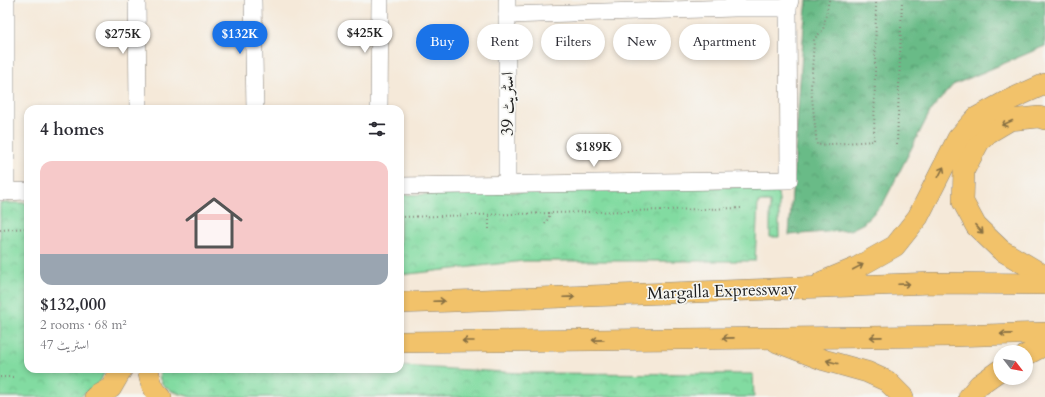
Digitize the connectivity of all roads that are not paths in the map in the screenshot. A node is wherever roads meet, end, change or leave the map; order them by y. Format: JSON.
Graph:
{"nodes":[{"id":1,"x":6,"y":0,"type":"edge"},
{"id":2,"x":137,"y":0,"type":"edge"},
{"id":3,"x":253,"y":0,"type":"edge"},
{"id":4,"x":380,"y":0,"type":"edge"},
{"id":5,"x":789,"y":4,"type":"edge"},
{"id":6,"x":507,"y":8,"type":"edge"},
{"id":7,"x":1045,"y":84,"type":"edge"},
{"id":8,"x":138,"y":105,"type":"edge"},
{"id":9,"x":255,"y":105,"type":"edge"},
{"id":10,"x":379,"y":105,"type":"edge"},
{"id":11,"x":1045,"y":119,"type":"edge"},
{"id":12,"x":507,"y":184,"type":"junction"},
{"id":13,"x":404,"y":186,"type":"edge"},
{"id":14,"x":24,"y":191,"type":"edge"},
{"id":15,"x":3,"y":192,"type":"edge"},
{"id":16,"x":1045,"y":276,"type":"edge"},
{"id":17,"x":1045,"y":284,"type":"edge"},
{"id":18,"x":809,"y":288,"type":"junction"},
{"id":19,"x":404,"y":303,"type":"edge"},
{"id":20,"x":1045,"y":333,"type":"edge"},
{"id":21,"x":767,"y":338,"type":"junction"},
{"id":22,"x":404,"y":342,"type":"edge"},
{"id":23,"x":1045,"y":345,"type":"edge"},
{"id":24,"x":1033,"y":351,"type":"edge"},
{"id":25,"x":120,"y":373,"type":"edge"},
{"id":26,"x":149,"y":373,"type":"edge"},
{"id":27,"x":993,"y":375,"type":"edge"},
{"id":28,"x":95,"y":397,"type":"edge"},
{"id":29,"x":161,"y":397,"type":"edge"},
{"id":30,"x":903,"y":397,"type":"edge"},
{"id":31,"x":969,"y":397,"type":"edge"}],
"edges":[{"from":1,"to":15,"type":"street"},
{"from":2,"to":8,"type":"street"},
{"from":3,"to":9,"type":"street"},
{"from":4,"to":10,"type":"street"},
{"from":5,"to":6,"type":"street"},
{"from":5,"to":12,"type":"street"},
{"from":6,"to":12,"type":"street","name":"اسٹریٹ 39"},
{"from":18,"to":7,"type":"main road","one_way":true},
{"from":11,"to":16,"type":"main road","one_way":true},
{"from":12,"to":13,"type":"street"},
{"from":14,"to":15,"type":"street"},
{"from":18,"to":17,"type":"main road","name":"Margalla Expressway","one_way":true},
{"from":19,"to":18,"type":"main road","name":"Margalla Expressway","one_way":true},
{"from":20,"to":21,"type":"main road","one_way":true},
{"from":21,"to":22,"type":"main road","one_way":true},
{"from":30,"to":21,"type":"main road","one_way":true},
{"from":23,"to":24,"type":"main road"},
{"from":25,"to":28,"type":"main road"},
{"from":26,"to":29,"type":"main road"},
{"from":27,"to":31,"type":"main road"}]}
